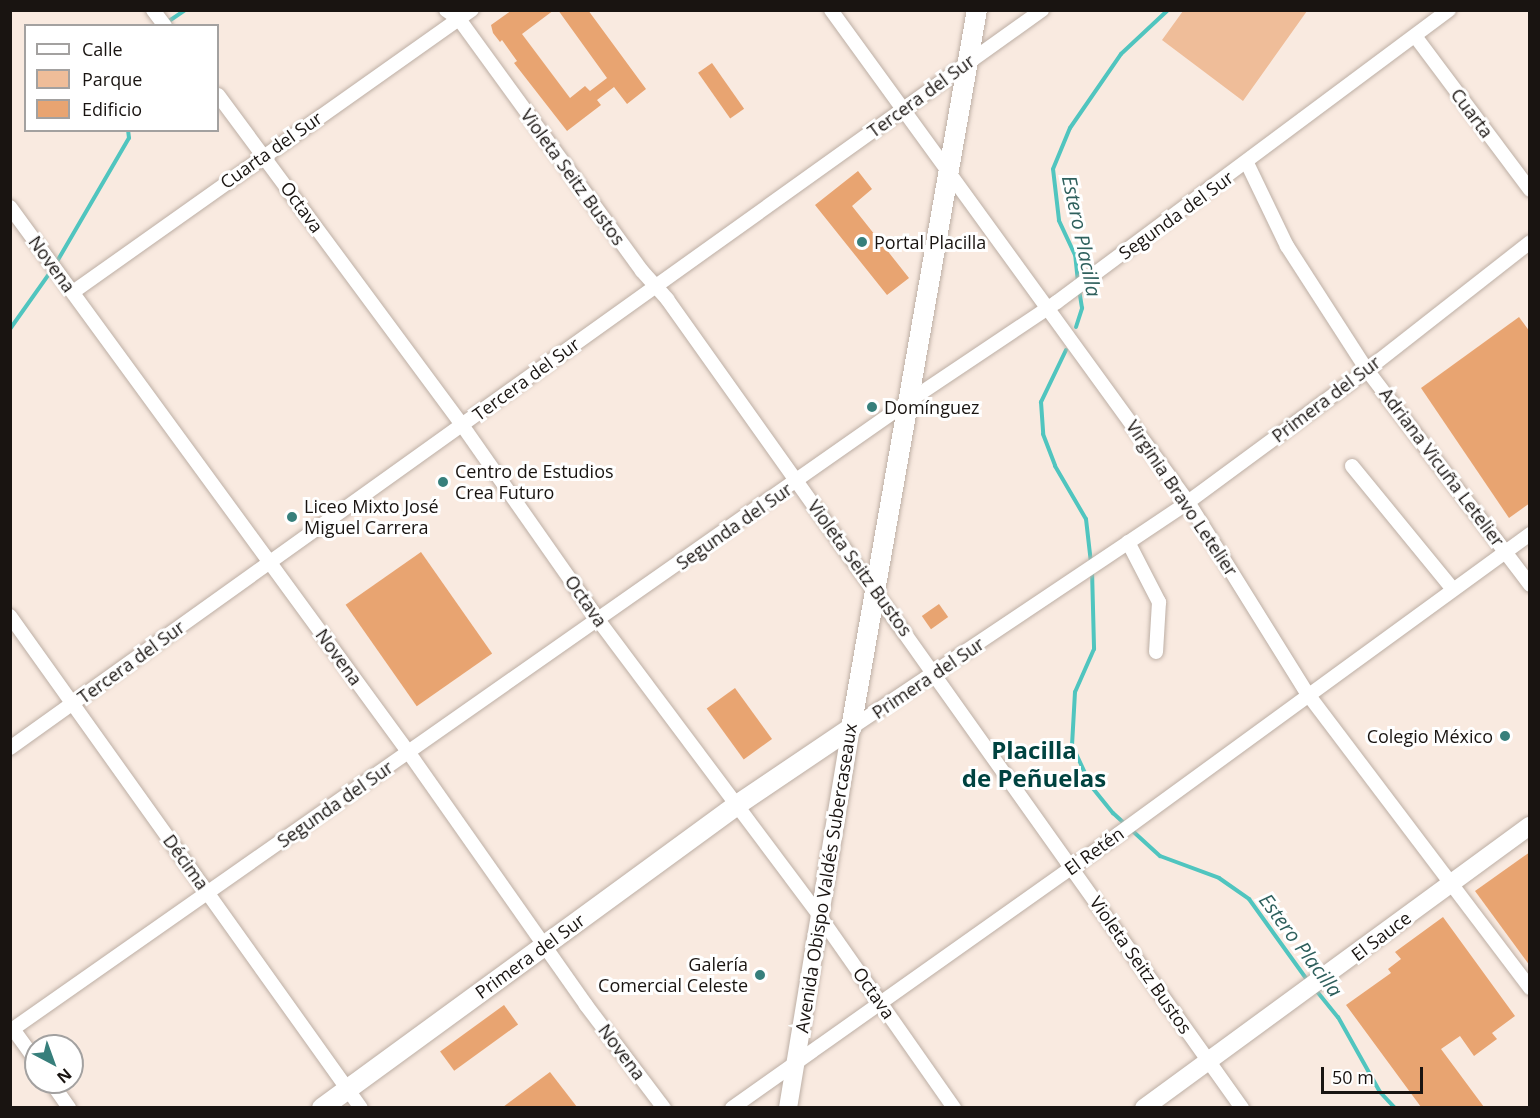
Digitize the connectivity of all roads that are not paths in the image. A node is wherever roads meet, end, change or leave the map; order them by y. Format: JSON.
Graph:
{"nodes":[{"id":1,"x":446,"y":10,"type":"edge"},
{"id":2,"x":472,"y":10,"type":"edge"},
{"id":3,"x":831,"y":10,"type":"edge"},
{"id":4,"x":977,"y":10,"type":"edge"},
{"id":5,"x":1042,"y":10,"type":"edge"},
{"id":6,"x":1449,"y":10,"type":"edge"},
{"id":7,"x":459,"y":19,"type":"junction"},
{"id":8,"x":1415,"y":36,"type":"junction"},
{"id":9,"x":968,"y":62,"type":"junction"},
{"id":10,"x":219,"y":96,"type":"edge"},
{"id":11,"x":903,"y":109,"type":"junction"},
{"id":12,"x":263,"y":155,"type":"junction"},
{"id":13,"x":1247,"y":163,"type":"junction"},
{"id":14,"x":949,"y":172,"type":"junction"},
{"id":15,"x":1530,"y":190,"type":"edge"},
{"id":16,"x":10,"y":207,"type":"edge"},
{"id":17,"x":1530,"y":242,"type":"edge"},
{"id":18,"x":656,"y":286,"type":"junction"},
{"id":19,"x":73,"y":292,"type":"junction"},
{"id":20,"x":1053,"y":304,"type":"junction"},
{"id":21,"x":1367,"y":370,"type":"junction"},
{"id":22,"x":909,"y":401,"type":"junction"},
{"id":23,"x":462,"y":424,"type":"junction"},
{"id":24,"x":1352,"y":466,"type":"dead end"},
{"id":25,"x":798,"y":481,"type":"junction"},
{"id":26,"x":1188,"y":502,"type":"junction"},
{"id":27,"x":1530,"y":534,"type":"edge"},
{"id":28,"x":1128,"y":542,"type":"junction"},
{"id":29,"x":1506,"y":551,"type":"junction"},
{"id":30,"x":270,"y":562,"type":"junction"},
{"id":31,"x":1530,"y":585,"type":"edge"},
{"id":32,"x":1452,"y":588,"type":"junction"},
{"id":33,"x":876,"y":589,"type":"junction"},
{"id":34,"x":10,"y":616,"type":"edge"},
{"id":35,"x":599,"y":621,"type":"junction"},
{"id":36,"x":1156,"y":652,"type":"dead end"},
{"id":37,"x":936,"y":674,"type":"junction"},
{"id":38,"x":1307,"y":693,"type":"junction"},
{"id":39,"x":73,"y":704,"type":"junction"},
{"id":40,"x":851,"y":728,"type":"junction"},
{"id":41,"x":10,"y":748,"type":"edge"},
{"id":42,"x":409,"y":753,"type":"junction"},
{"id":43,"x":737,"y":805,"type":"junction"},
{"id":44,"x":1530,"y":826,"type":"edge"},
{"id":45,"x":1072,"y":867,"type":"junction"},
{"id":46,"x":1450,"y":882,"type":"junction"},
{"id":47,"x":208,"y":893,"type":"junction"},
{"id":48,"x":821,"y":918,"type":"junction"},
{"id":49,"x":545,"y":946,"type":"junction"},
{"id":50,"x":1530,"y":988,"type":"edge"},
{"id":51,"x":880,"y":1002,"type":"junction"},
{"id":52,"x":12,"y":1030,"type":"edge"},
{"id":53,"x":24,"y":1045,"type":"edge"},
{"id":54,"x":1209,"y":1061,"type":"junction"},
{"id":55,"x":795,"y":1062,"type":"junction"},
{"id":56,"x":348,"y":1090,"type":"junction"},
{"id":57,"x":60,"y":1094,"type":"edge"},
{"id":58,"x":69,"y":1107,"type":"edge"},
{"id":59,"x":322,"y":1107,"type":"edge"},
{"id":60,"x":361,"y":1107,"type":"edge"},
{"id":61,"x":664,"y":1107,"type":"edge"},
{"id":62,"x":732,"y":1107,"type":"edge"},
{"id":63,"x":788,"y":1107,"type":"edge"},
{"id":64,"x":954,"y":1107,"type":"edge"},
{"id":65,"x":1144,"y":1107,"type":"edge"},
{"id":66,"x":1242,"y":1107,"type":"edge"}],
"edges":[{"from":1,"to":7,"type":"street","name":"Violeta Seitz Bustos"},
{"from":2,"to":7,"type":"street","name":"Cuarta del Sur"},
{"from":3,"to":11,"type":"street","name":"Virginia Bravo Letelier"},
{"from":4,"to":9,"type":"main road","name":"Avenida Obispo Valdés Subercaseaux"},
{"from":5,"to":9,"type":"street","name":"Tercera del Sur"},
{"from":6,"to":8,"type":"street","name":"Segunda del Sur"},
{"from":7,"to":12,"type":"street","name":"Cuarta del Sur"},
{"from":7,"to":18,"type":"street","name":"Violeta Seitz Bustos"},
{"from":8,"to":13,"type":"street","name":"Segunda del Sur"},
{"from":8,"to":15,"type":"street","name":"Cuarta"},
{"from":9,"to":11,"type":"street","name":"Tercera del Sur"},
{"from":9,"to":14,"type":"main road","name":"Avenida Obispo Valdés Subercaseaux"},
{"from":10,"to":12,"type":"street","name":"Octava"},
{"from":11,"to":14,"type":"street","name":"Virginia Bravo Letelier"},
{"from":11,"to":18,"type":"street","name":"Tercera del Sur"},
{"from":12,"to":19,"type":"street","name":"Cuarta del Sur"},
{"from":12,"to":23,"type":"street","name":"Octava"},
{"from":13,"to":20,"type":"street","name":"Segunda del Sur"},
{"from":13,"to":21,"type":"street","name":"Adriana Vicuña Letelier"},
{"from":14,"to":20,"type":"street","name":"Virginia Bravo Letelier"},
{"from":14,"to":22,"type":"main road","name":"Avenida Obispo Valdés Subercaseaux"},
{"from":16,"to":19,"type":"street","name":"Novena"},
{"from":17,"to":21,"type":"street","name":"Primera del Sur"},
{"from":18,"to":23,"type":"street","name":"Tercera del Sur"},
{"from":18,"to":25,"type":"street","name":"Violeta Seitz Bustos"},
{"from":19,"to":30,"type":"street","name":"Novena"},
{"from":20,"to":22,"type":"street","name":"Segunda del Sur"},
{"from":20,"to":26,"type":"street","name":"Virginia Bravo Letelier"},
{"from":21,"to":26,"type":"street","name":"Primera del Sur"},
{"from":21,"to":29,"type":"street","name":"Adriana Vicuña Letelier"},
{"from":22,"to":25,"type":"street","name":"Segunda del Sur"},
{"from":22,"to":33,"type":"main road","name":"Avenida Obispo Valdés Subercaseaux"},
{"from":23,"to":30,"type":"street","name":"Tercera del Sur"},
{"from":23,"to":35,"type":"street","name":"Octava"},
{"from":24,"to":32,"type":"street"},
{"from":25,"to":33,"type":"street","name":"Violeta Seitz Bustos"},
{"from":25,"to":35,"type":"street","name":"Segunda del Sur"},
{"from":26,"to":28,"type":"street","name":"Primera del Sur"},
{"from":26,"to":38,"type":"street","name":"Virginia Bravo Letelier"},
{"from":27,"to":29,"type":"street","name":"El Retén"},
{"from":28,"to":36,"type":"street"},
{"from":28,"to":37,"type":"street","name":"Primera del Sur"},
{"from":29,"to":31,"type":"street","name":"Adriana Vicuña Letelier"},
{"from":29,"to":32,"type":"street","name":"El Retén"},
{"from":30,"to":39,"type":"street","name":"Tercera del Sur"},
{"from":30,"to":42,"type":"street","name":"Novena"},
{"from":32,"to":38,"type":"street","name":"El Retén"},
{"from":33,"to":37,"type":"street","name":"Violeta Seitz Bustos"},
{"from":33,"to":40,"type":"main road","name":"Avenida Obispo Valdés Subercaseaux"},
{"from":34,"to":39,"type":"street","name":"Décima"},
{"from":35,"to":42,"type":"street","name":"Segunda del Sur"},
{"from":35,"to":43,"type":"street","name":"Octava"},
{"from":37,"to":40,"type":"street","name":"Primera del Sur"},
{"from":37,"to":45,"type":"street","name":"Violeta Seitz Bustos"},
{"from":38,"to":45,"type":"street","name":"El Retén"},
{"from":38,"to":46,"type":"street","name":"Virginia Bravo Letelier"},
{"from":39,"to":41,"type":"street","name":"Tercera del Sur"},
{"from":39,"to":47,"type":"street","name":"Décima"},
{"from":40,"to":43,"type":"main road","name":"Primera del Sur"},
{"from":40,"to":48,"type":"street","name":"Avenida Obispo Valdés Subercaseaux"},
{"from":42,"to":47,"type":"street","name":"Segunda del Sur"},
{"from":42,"to":49,"type":"street","name":"Novena"},
{"from":43,"to":48,"type":"street","name":"Octava"},
{"from":43,"to":49,"type":"main road","name":"Primera del Sur"},
{"from":44,"to":46,"type":"street","name":"El Sauce"},
{"from":45,"to":51,"type":"street","name":"El Retén"},
{"from":45,"to":54,"type":"street","name":"Violeta Seitz Bustos"},
{"from":46,"to":50,"type":"street","name":"Virginia Bravo Letelier"},
{"from":46,"to":54,"type":"street","name":"El Sauce"},
{"from":47,"to":52,"type":"street","name":"Segunda del Sur"},
{"from":47,"to":56,"type":"street","name":"Décima"},
{"from":48,"to":51,"type":"street","name":"Octava"},
{"from":48,"to":55,"type":"street","name":"Avenida Obispo Valdés Subercaseaux"},
{"from":49,"to":56,"type":"main road","name":"Primera del Sur"},
{"from":49,"to":61,"type":"street","name":"Novena"},
{"from":51,"to":55,"type":"street","name":"El Retén"},
{"from":51,"to":64,"type":"street","name":"Octava"},
{"from":52,"to":53,"type":"street"},
{"from":54,"to":65,"type":"street","name":"El Sauce"},
{"from":54,"to":66,"type":"street","name":"Violeta Seitz Bustos"},
{"from":55,"to":62,"type":"street","name":"El Retén"},
{"from":55,"to":63,"type":"street","name":"Avenida Obispo Valdés Subercaseaux"},
{"from":56,"to":59,"type":"main road","name":"Primera del Sur"},
{"from":56,"to":60,"type":"street","name":"Décima"},
{"from":57,"to":58,"type":"street"}]}
